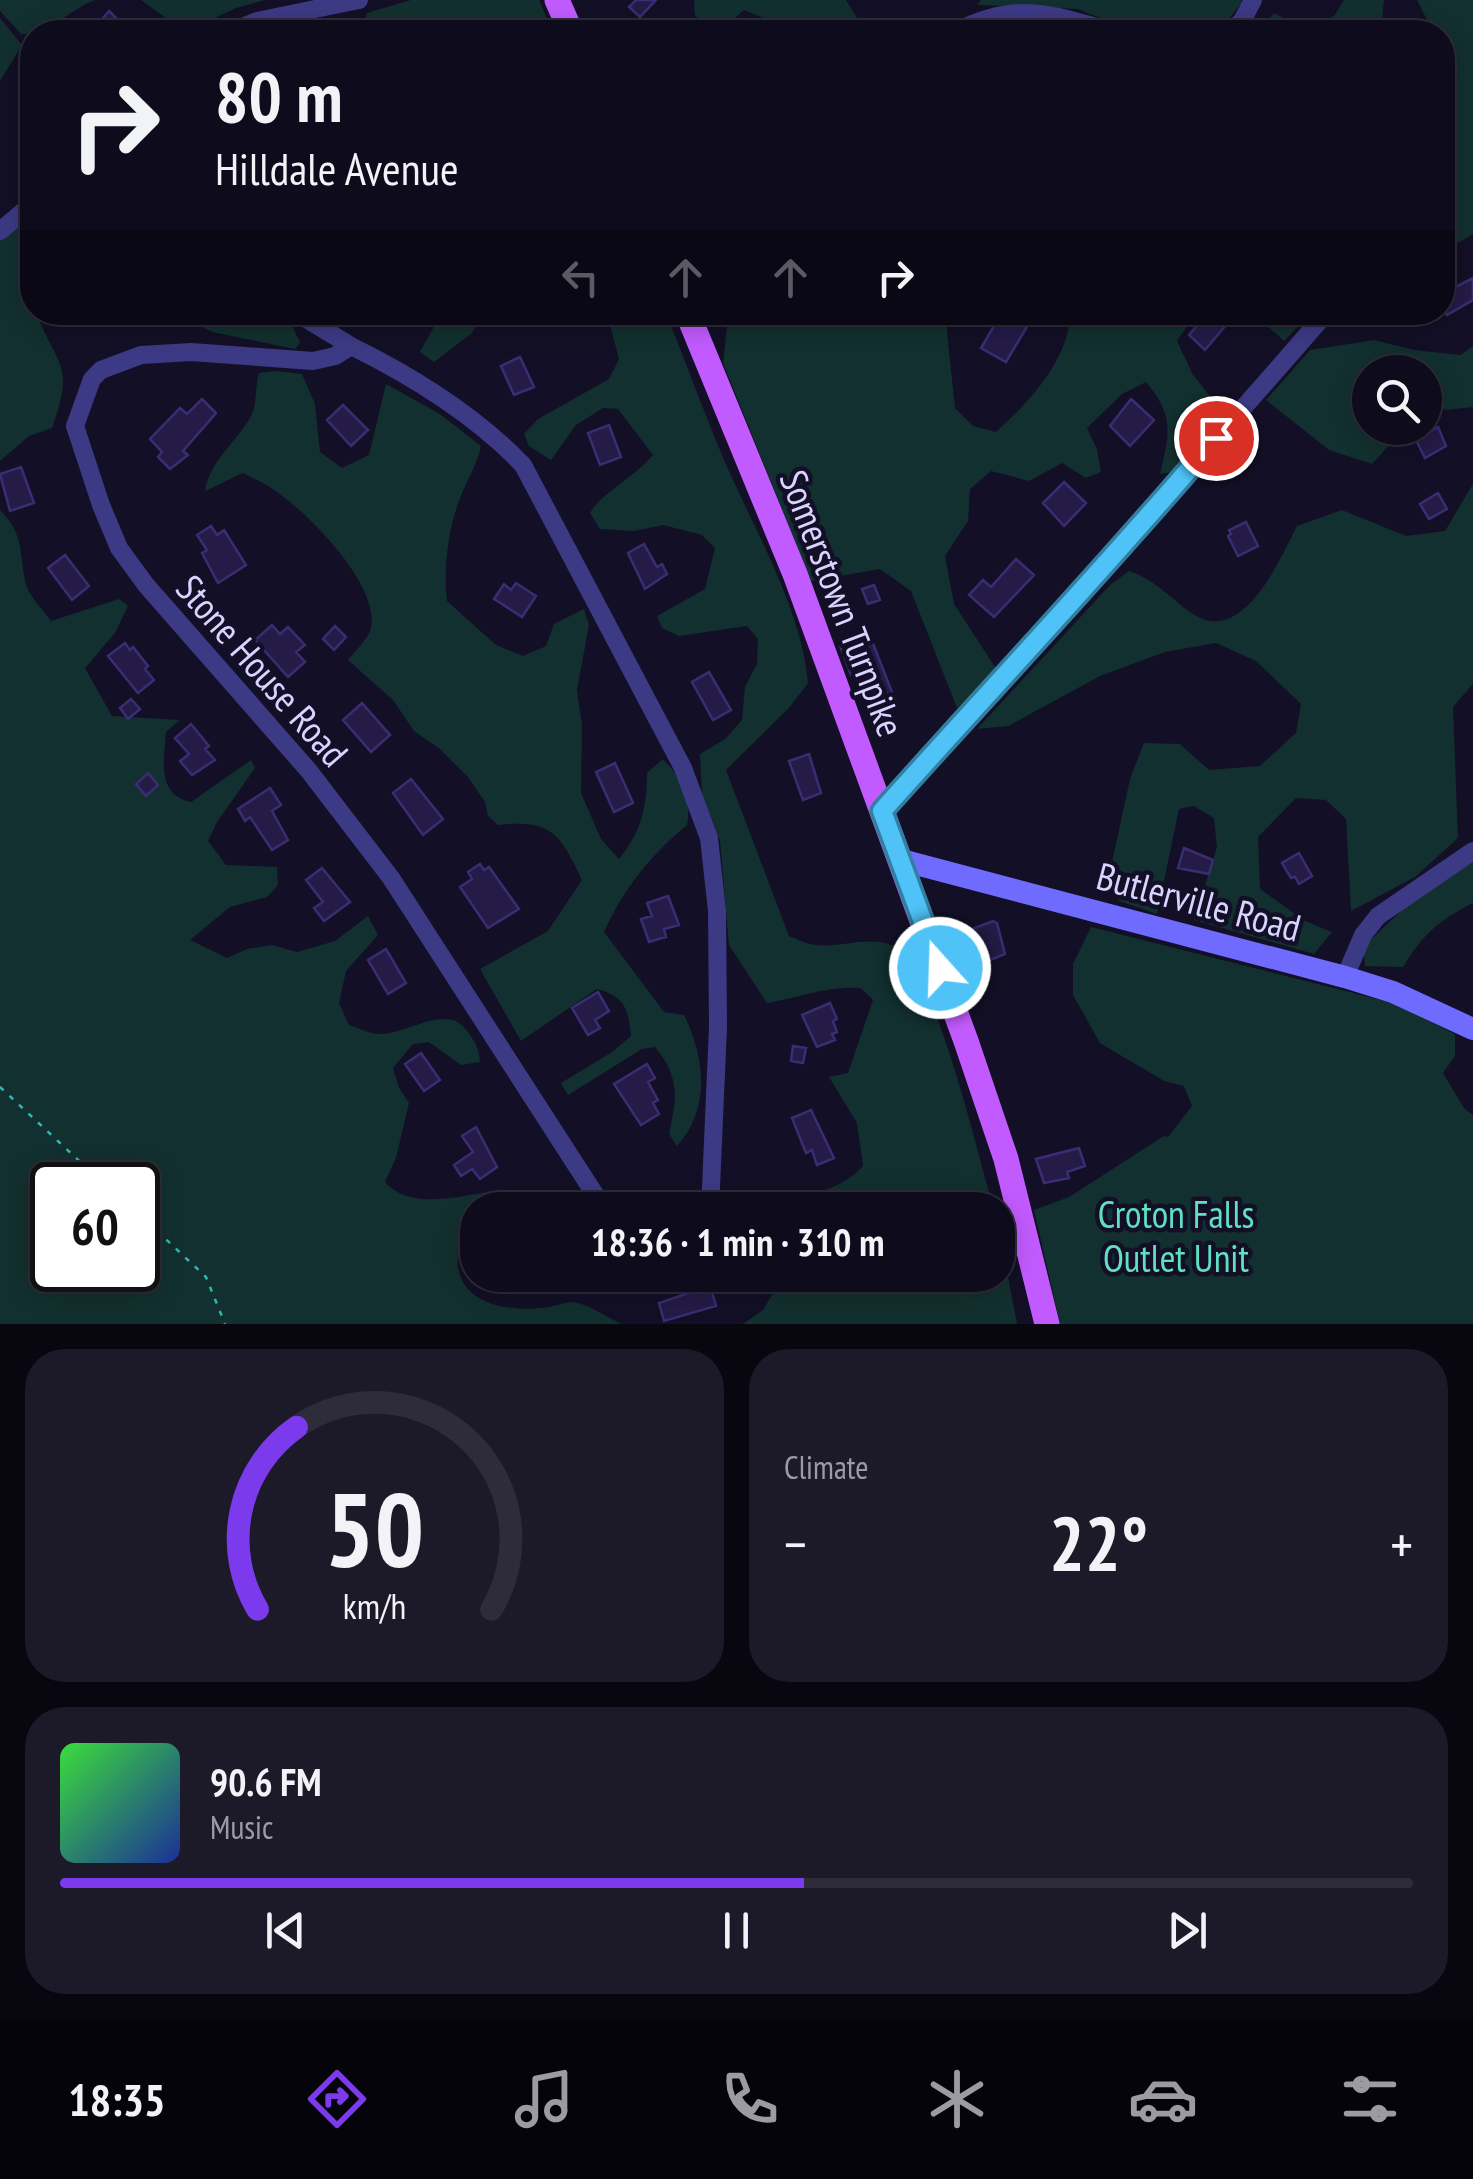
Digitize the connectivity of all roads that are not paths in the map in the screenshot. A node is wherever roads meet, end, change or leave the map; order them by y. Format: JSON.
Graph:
{"nodes":[{"id":1,"x":359,"y":0,"type":"edge"},
{"id":2,"x":262,"y":20,"type":"edge"},
{"id":3,"x":974,"y":20,"type":"edge"},
{"id":4,"x":1076,"y":20,"type":"edge"},
{"id":5,"x":20,"y":214,"type":"edge"},
{"id":6,"x":0,"y":231,"type":"edge"},
{"id":7,"x":316,"y":325,"type":"edge"},
{"id":8,"x":699,"y":325,"type":"edge"},
{"id":9,"x":1316,"y":325,"type":"edge"},
{"id":10,"x":350,"y":346,"type":"junction"},
{"id":11,"x":882,"y":811,"type":"junction"},
{"id":12,"x":1473,"y":851,"type":"edge"},
{"id":13,"x":900,"y":860,"type":"junction"},
{"id":14,"x":1345,"y":977,"type":"junction"},
{"id":15,"x":1473,"y":1029,"type":"edge"},
{"id":16,"x":593,"y":1192,"type":"edge"},
{"id":17,"x":711,"y":1192,"type":"edge"},
{"id":18,"x":1047,"y":1324,"type":"edge"}],
"edges":[{"from":1,"to":2,"type":"street"},
{"from":3,"to":4,"type":"street"},
{"from":5,"to":6,"type":"street"},
{"from":7,"to":10,"type":"street"},
{"from":8,"to":11,"type":"main road","name":"Somerstown Turnpike"},
{"from":9,"to":11,"type":"street"},
{"from":10,"to":16,"type":"street","name":"Stone House Road"},
{"from":10,"to":17,"type":"street"},
{"from":11,"to":13,"type":"main road","name":"Somerstown Turnpike"},
{"from":12,"to":14,"type":"street"},
{"from":13,"to":14,"type":"street","name":"Butlerville Road"},
{"from":13,"to":18,"type":"main road","name":"Somerstown Turnpike"},
{"from":14,"to":15,"type":"street","name":"Butlerville Road"}]}
